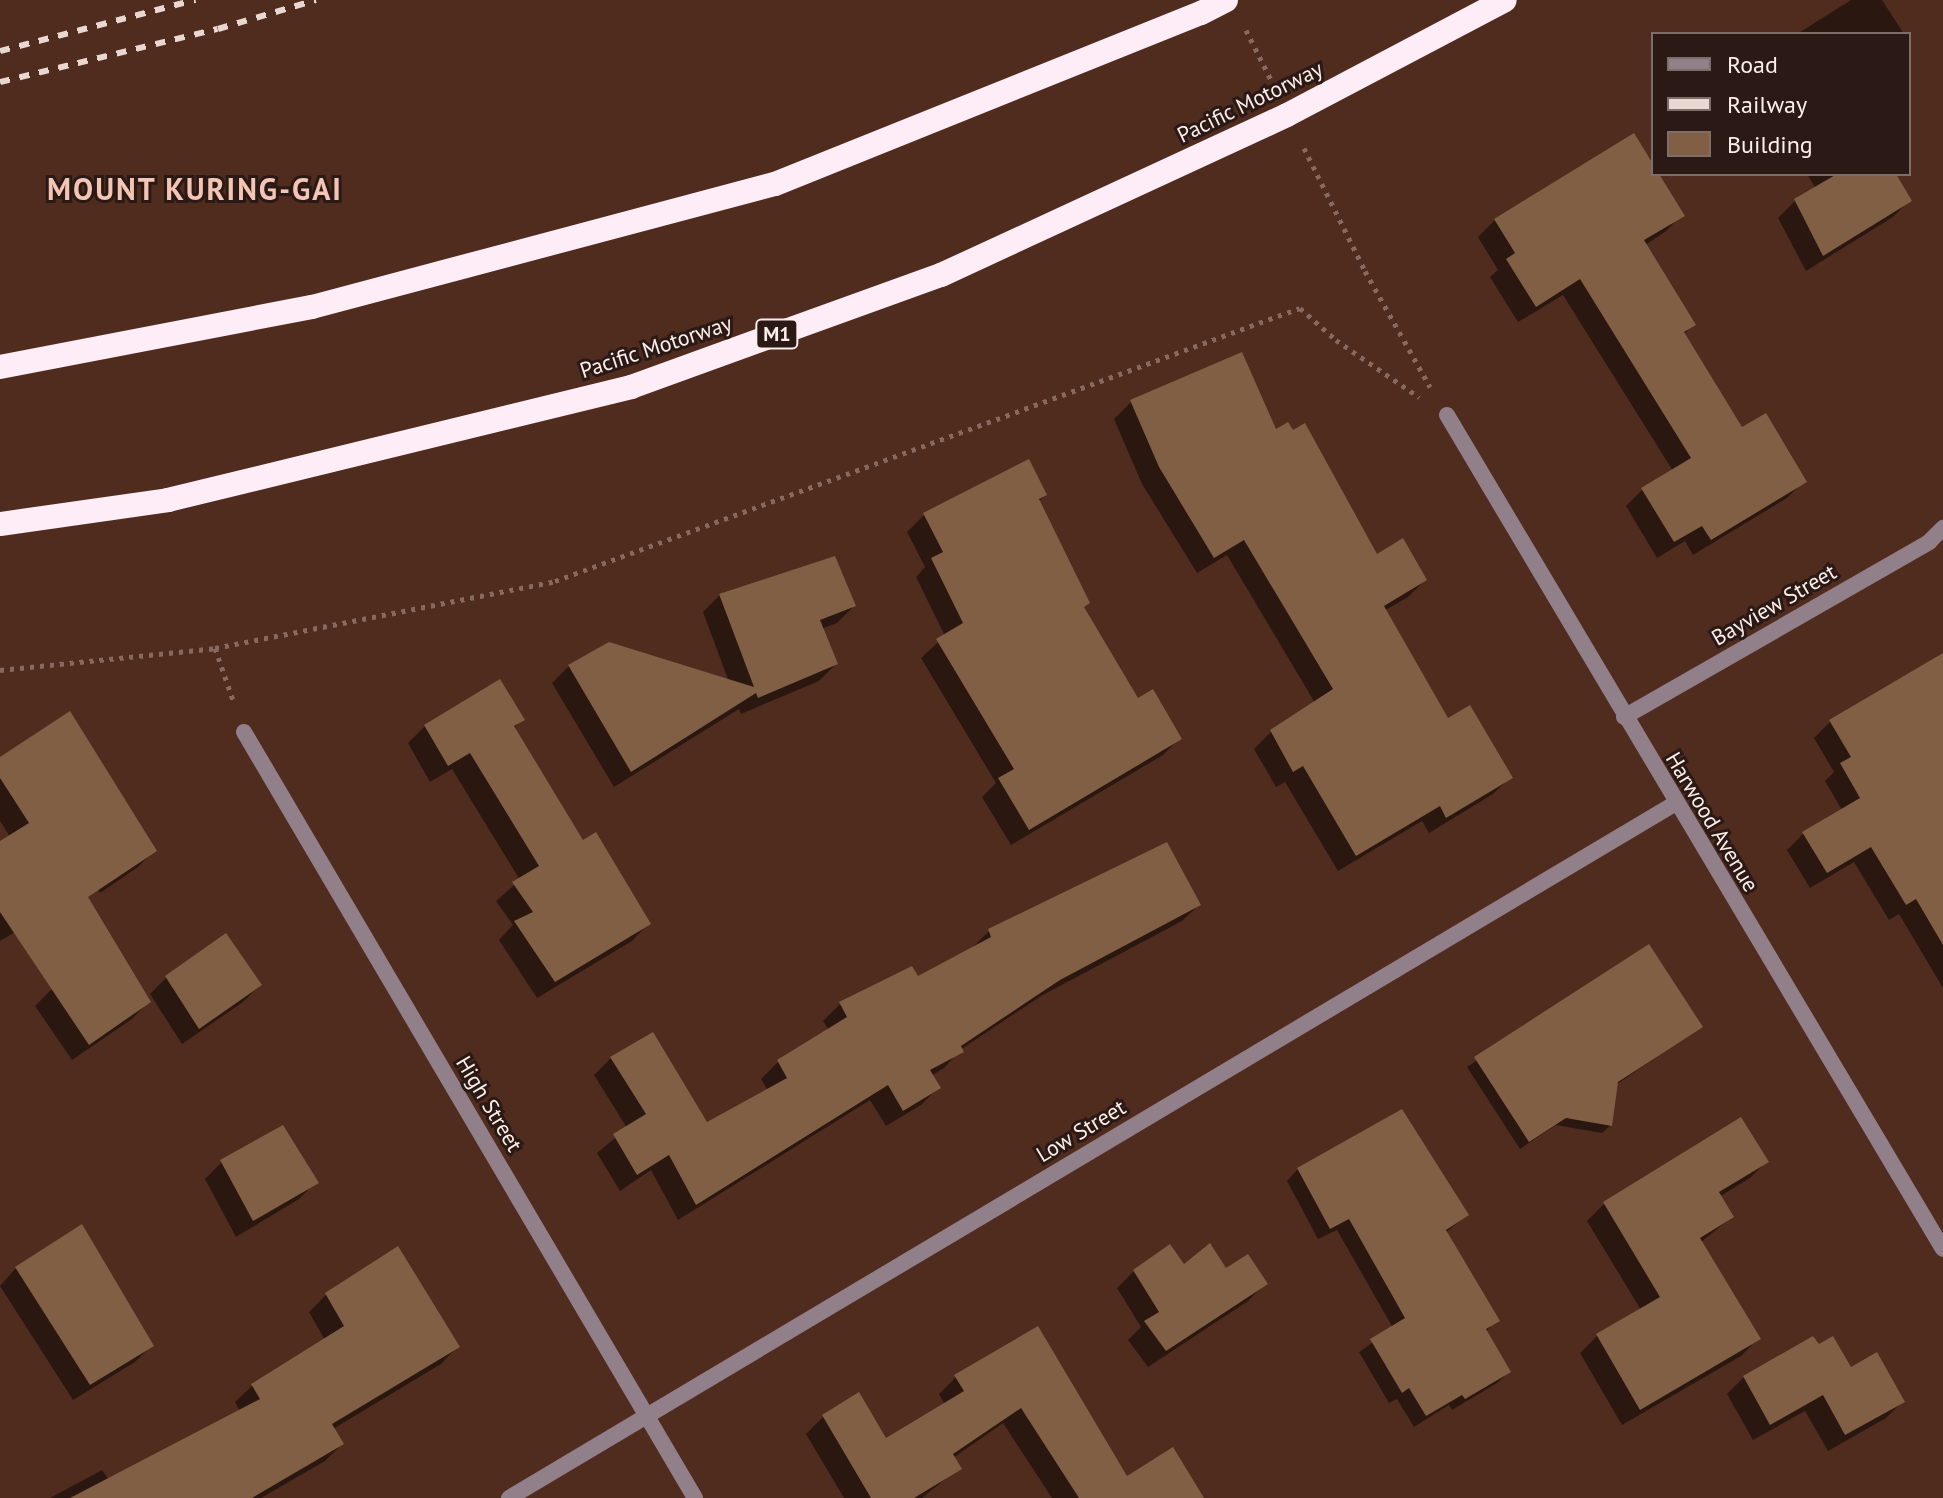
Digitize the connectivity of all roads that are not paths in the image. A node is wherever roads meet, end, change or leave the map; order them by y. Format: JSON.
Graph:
{"nodes":[{"id":1,"x":1226,"y":0,"type":"edge"},
{"id":2,"x":1505,"y":0,"type":"edge"},
{"id":3,"x":0,"y":367,"type":"edge"},
{"id":4,"x":1447,"y":415,"type":"road end"},
{"id":5,"x":0,"y":524,"type":"edge"},
{"id":6,"x":1943,"y":528,"type":"edge"},
{"id":7,"x":1624,"y":717,"type":"junction"},
{"id":8,"x":244,"y":732,"type":"road end"},
{"id":9,"x":1676,"y":803,"type":"junction"},
{"id":10,"x":1943,"y":1249,"type":"edge"},
{"id":11,"x":647,"y":1415,"type":"junction"},
{"id":12,"x":509,"y":1498,"type":"edge"},
{"id":13,"x":695,"y":1498,"type":"edge"}],
"edges":[{"from":1,"to":3,"type":"highway"},
{"from":2,"to":5,"type":"highway","name":"Pacific Motorway","number":"M1"},
{"from":4,"to":7,"type":"street","name":"Harwood Avenue"},
{"from":6,"to":7,"type":"street","name":"Bayview Street"},
{"from":7,"to":9,"type":"street","name":"Harwood Avenue"},
{"from":8,"to":11,"type":"street","name":"High Street"},
{"from":9,"to":10,"type":"street","name":"Harwood Avenue"},
{"from":9,"to":11,"type":"street","name":"Low Street"},
{"from":11,"to":12,"type":"street","name":"Low Street"},
{"from":11,"to":13,"type":"street","name":"High Street"}]}
